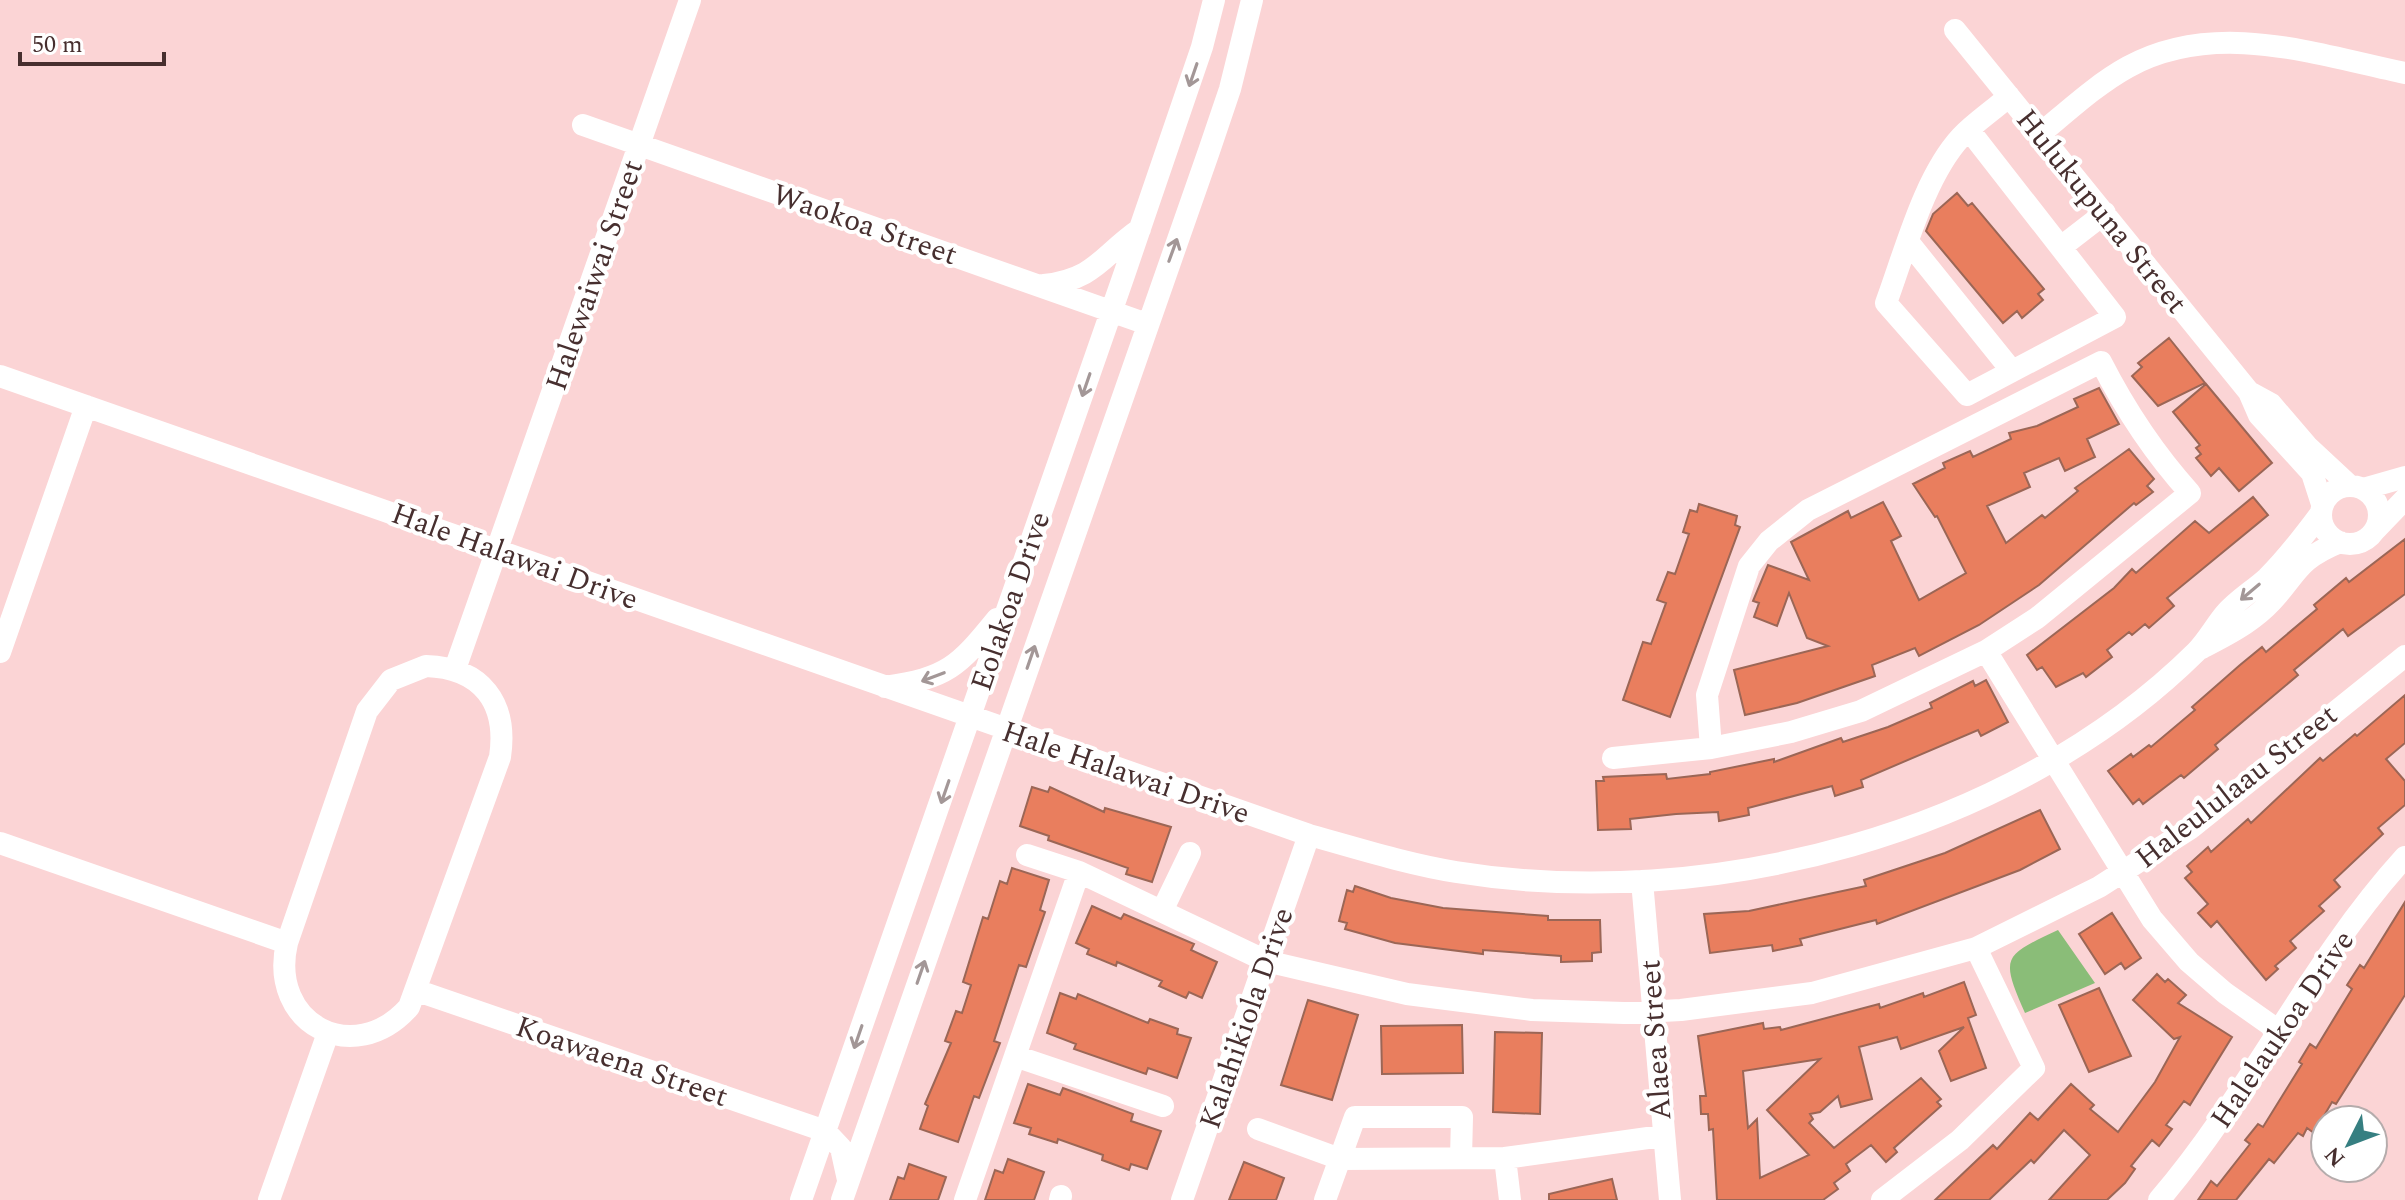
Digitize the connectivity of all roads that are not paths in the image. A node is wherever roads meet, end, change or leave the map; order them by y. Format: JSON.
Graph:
{"nodes":[{"id":1,"x":690,"y":0,"type":"edge"},
{"id":2,"x":1214,"y":0,"type":"edge"},
{"id":3,"x":1252,"y":0,"type":"edge"},
{"id":4,"x":1955,"y":30,"type":"dead end"},
{"id":5,"x":2405,"y":73,"type":"edge"},
{"id":6,"x":2009,"y":96,"type":"junction"},
{"id":7,"x":583,"y":125,"type":"dead end"},
{"id":8,"x":1969,"y":130,"type":"junction"},
{"id":9,"x":2040,"y":134,"type":"junction"},
{"id":10,"x":639,"y":145,"type":"junction"},
{"id":11,"x":2105,"y":213,"type":"junction"},
{"id":12,"x":1140,"y":229,"type":"junction"},
{"id":13,"x":1909,"y":243,"type":"junction"},
{"id":14,"x":2061,"y":247,"type":"junction"},
{"id":15,"x":1040,"y":286,"type":"junction"},
{"id":16,"x":1111,"y":311,"type":"junction"},
{"id":17,"x":1147,"y":324,"type":"junction"},
{"id":18,"x":2012,"y":371,"type":"junction"},
{"id":19,"x":0,"y":376,"type":"edge"},
{"id":20,"x":2249,"y":392,"type":"junction"},
{"id":21,"x":86,"y":406,"type":"junction"},
{"id":22,"x":2405,"y":477,"type":"edge"},
{"id":23,"x":2357,"y":488,"type":"junction"},
{"id":24,"x":2405,"y":499,"type":"edge"},
{"id":25,"x":2322,"y":508,"type":"junction"},
{"id":26,"x":2374,"y":531,"type":"junction"},
{"id":27,"x":2340,"y":542,"type":"junction"},
{"id":28,"x":498,"y":549,"type":"junction"},
{"id":29,"x":1008,"y":605,"type":"junction"},
{"id":30,"x":2198,"y":650,"type":"junction"},
{"id":31,"x":1986,"y":651,"type":"junction"},
{"id":32,"x":0,"y":652,"type":"edge"},
{"id":33,"x":2405,"y":656,"type":"edge"},
{"id":34,"x":455,"y":669,"type":"junction"},
{"id":35,"x":882,"y":687,"type":"junction"},
{"id":36,"x":970,"y":718,"type":"junction"},
{"id":37,"x":1005,"y":731,"type":"junction"},
{"id":38,"x":1711,"y":748,"type":"junction"},
{"id":39,"x":1613,"y":758,"type":"dead end"},
{"id":40,"x":2053,"y":759,"type":"junction"},
{"id":41,"x":1309,"y":835,"type":"junction"},
{"id":42,"x":0,"y":843,"type":"edge"},
{"id":43,"x":1190,"y":853,"type":"dead end"},
{"id":44,"x":1027,"y":855,"type":"dead end"},
{"id":45,"x":2405,"y":857,"type":"edge"},
{"id":46,"x":1079,"y":872,"type":"junction"},
{"id":47,"x":2122,"y":874,"type":"junction"},
{"id":48,"x":1642,"y":881,"type":"junction"},
{"id":49,"x":1162,"y":911,"type":"junction"},
{"id":50,"x":287,"y":943,"type":"junction"},
{"id":51,"x":1976,"y":948,"type":"junction"},
{"id":52,"x":1266,"y":961,"type":"junction"},
{"id":53,"x":418,"y":991,"type":"junction"},
{"id":54,"x":1654,"y":1012,"type":"junction"},
{"id":55,"x":2279,"y":1031,"type":"junction"},
{"id":56,"x":328,"y":1033,"type":"junction"},
{"id":57,"x":1015,"y":1056,"type":"junction"},
{"id":58,"x":876,"y":1101,"type":"junction"},
{"id":59,"x":1163,"y":1106,"type":"dead end"},
{"id":60,"x":1258,"y":1129,"type":"dead end"},
{"id":61,"x":825,"y":1131,"type":"junction"},
{"id":62,"x":1662,"y":1136,"type":"junction"},
{"id":63,"x":1461,"y":1158,"type":"junction"},
{"id":64,"x":1505,"y":1158,"type":"junction"},
{"id":65,"x":1340,"y":1159,"type":"junction"},
{"id":66,"x":845,"y":1191,"type":"edge"},
{"id":67,"x":269,"y":1200,"type":"edge"},
{"id":68,"x":801,"y":1200,"type":"edge"},
{"id":69,"x":965,"y":1200,"type":"edge"},
{"id":70,"x":1182,"y":1200,"type":"edge"},
{"id":71,"x":1325,"y":1200,"type":"edge"},
{"id":72,"x":1510,"y":1200,"type":"edge"},
{"id":73,"x":1670,"y":1200,"type":"edge"},
{"id":74,"x":1882,"y":1200,"type":"edge"},
{"id":75,"x":2159,"y":1200,"type":"edge"}],
"edges":[{"from":1,"to":10,"type":"street","name":"Halewaiwai Street"},
{"from":2,"to":12,"type":"street","name":"Eolakoa Drive","one_way":true},
{"from":17,"to":3,"type":"street","name":"Eolakoa Drive","one_way":true},
{"from":4,"to":6,"type":"street","name":"Hulukupuna Street"},
{"from":5,"to":9,"type":"street"},
{"from":6,"to":8,"type":"street"},
{"from":6,"to":9,"type":"street","name":"Hulukupuna Street"},
{"from":7,"to":10,"type":"street","name":"Waokoa Street"},
{"from":8,"to":13,"type":"street"},
{"from":8,"to":14,"type":"street"},
{"from":9,"to":11,"type":"street","name":"Hulukupuna Street"},
{"from":10,"to":15,"type":"street","name":"Waokoa Street"},
{"from":10,"to":28,"type":"street","name":"Halewaiwai Street"},
{"from":11,"to":14,"type":"street"},
{"from":11,"to":20,"type":"street","name":"Hulukupuna Street"},
{"from":12,"to":15,"type":"street"},
{"from":12,"to":16,"type":"street","name":"Eolakoa Drive"},
{"from":13,"to":18,"type":"street"},
{"from":13,"to":18,"type":"street"},
{"from":14,"to":18,"type":"street"},
{"from":15,"to":16,"type":"street","name":"Waokoa Street"},
{"from":16,"to":17,"type":"street","name":"Waokoa Street"},
{"from":16,"to":29,"type":"street","name":"Eolakoa Drive","one_way":true},
{"from":37,"to":17,"type":"street","name":"Eolakoa Drive","one_way":true},
{"from":19,"to":21,"type":"street","name":"Hale Halawai Drive"},
{"from":20,"to":23,"type":"street","name":"Hulukupuna Street"},
{"from":20,"to":25,"type":"street","name":"Hulukupuna Street"},
{"from":21,"to":28,"type":"street","name":"Hale Halawai Drive"},
{"from":21,"to":32,"type":"street"},
{"from":22,"to":23,"type":"street"},
{"from":23,"to":25,"type":"street"},
{"from":23,"to":26,"type":"street"},
{"from":24,"to":26,"type":"street"},
{"from":25,"to":27,"type":"street"},
{"from":25,"to":30,"type":"street","name":"Hale Halawai Drive","one_way":true},
{"from":26,"to":27,"type":"street"},
{"from":27,"to":30,"type":"street","name":"Hale Halawai Drive"},
{"from":28,"to":34,"type":"street"},
{"from":28,"to":35,"type":"street","name":"Hale Halawai Drive"},
{"from":29,"to":35,"type":"street","one_way":true},
{"from":29,"to":36,"type":"street","name":"Eolakoa Drive"},
{"from":30,"to":40,"type":"street","name":"Hale Halawai Drive"},
{"from":31,"to":38,"type":"street"},
{"from":31,"to":38,"type":"street"},
{"from":31,"to":40,"type":"street"},
{"from":33,"to":47,"type":"street","name":"Haleululaau Street"},
{"from":34,"to":50,"type":"street"},
{"from":34,"to":53,"type":"street"},
{"from":35,"to":36,"type":"street","name":"Hale Halawai Drive"},
{"from":36,"to":37,"type":"street","name":"Hale Halawai Drive"},
{"from":36,"to":61,"type":"street","name":"Eolakoa Drive","one_way":true},
{"from":37,"to":41,"type":"street","name":"Hale Halawai Drive"},
{"from":58,"to":37,"type":"street","name":"Eolakoa Drive","one_way":true},
{"from":38,"to":39,"type":"street"},
{"from":40,"to":47,"type":"street"},
{"from":40,"to":48,"type":"street","name":"Hale Halawai Drive"},
{"from":41,"to":48,"type":"street","name":"Hale Halawai Drive"},
{"from":41,"to":52,"type":"street","name":"Kalahikiola Drive"},
{"from":42,"to":50,"type":"street"},
{"from":43,"to":49,"type":"street"},
{"from":44,"to":46,"type":"street","name":"Haleululaau Street"},
{"from":45,"to":55,"type":"street","name":"Halelaukoa Drive"},
{"from":46,"to":49,"type":"street","name":"Haleululaau Street"},
{"from":46,"to":57,"type":"street"},
{"from":47,"to":51,"type":"street","name":"Haleululaau Street"},
{"from":47,"to":55,"type":"street"},
{"from":48,"to":54,"type":"street","name":"Alaea Street"},
{"from":49,"to":52,"type":"street","name":"Haleululaau Street"},
{"from":50,"to":56,"type":"street"},
{"from":51,"to":54,"type":"street","name":"Haleululaau Street"},
{"from":51,"to":74,"type":"street"},
{"from":52,"to":54,"type":"street","name":"Haleululaau Street"},
{"from":52,"to":70,"type":"street","name":"Kalahikiola Drive"},
{"from":53,"to":56,"type":"street"},
{"from":53,"to":61,"type":"street","name":"Koawaena Street"},
{"from":54,"to":62,"type":"street","name":"Alaea Street"},
{"from":55,"to":75,"type":"street","name":"Halelaukoa Drive"},
{"from":56,"to":67,"type":"street"},
{"from":57,"to":59,"type":"street"},
{"from":57,"to":69,"type":"street"},
{"from":58,"to":61,"type":"street"},
{"from":58,"to":66,"type":"street","name":"Eolakoa Drive"},
{"from":60,"to":65,"type":"street"},
{"from":61,"to":66,"type":"street"},
{"from":61,"to":68,"type":"street","name":"Eolakoa Drive"},
{"from":62,"to":64,"type":"street"},
{"from":62,"to":73,"type":"street","name":"Alaea Street"},
{"from":63,"to":64,"type":"street"},
{"from":63,"to":65,"type":"street"},
{"from":63,"to":65,"type":"street"},
{"from":64,"to":72,"type":"street"},
{"from":65,"to":71,"type":"street"}]}
